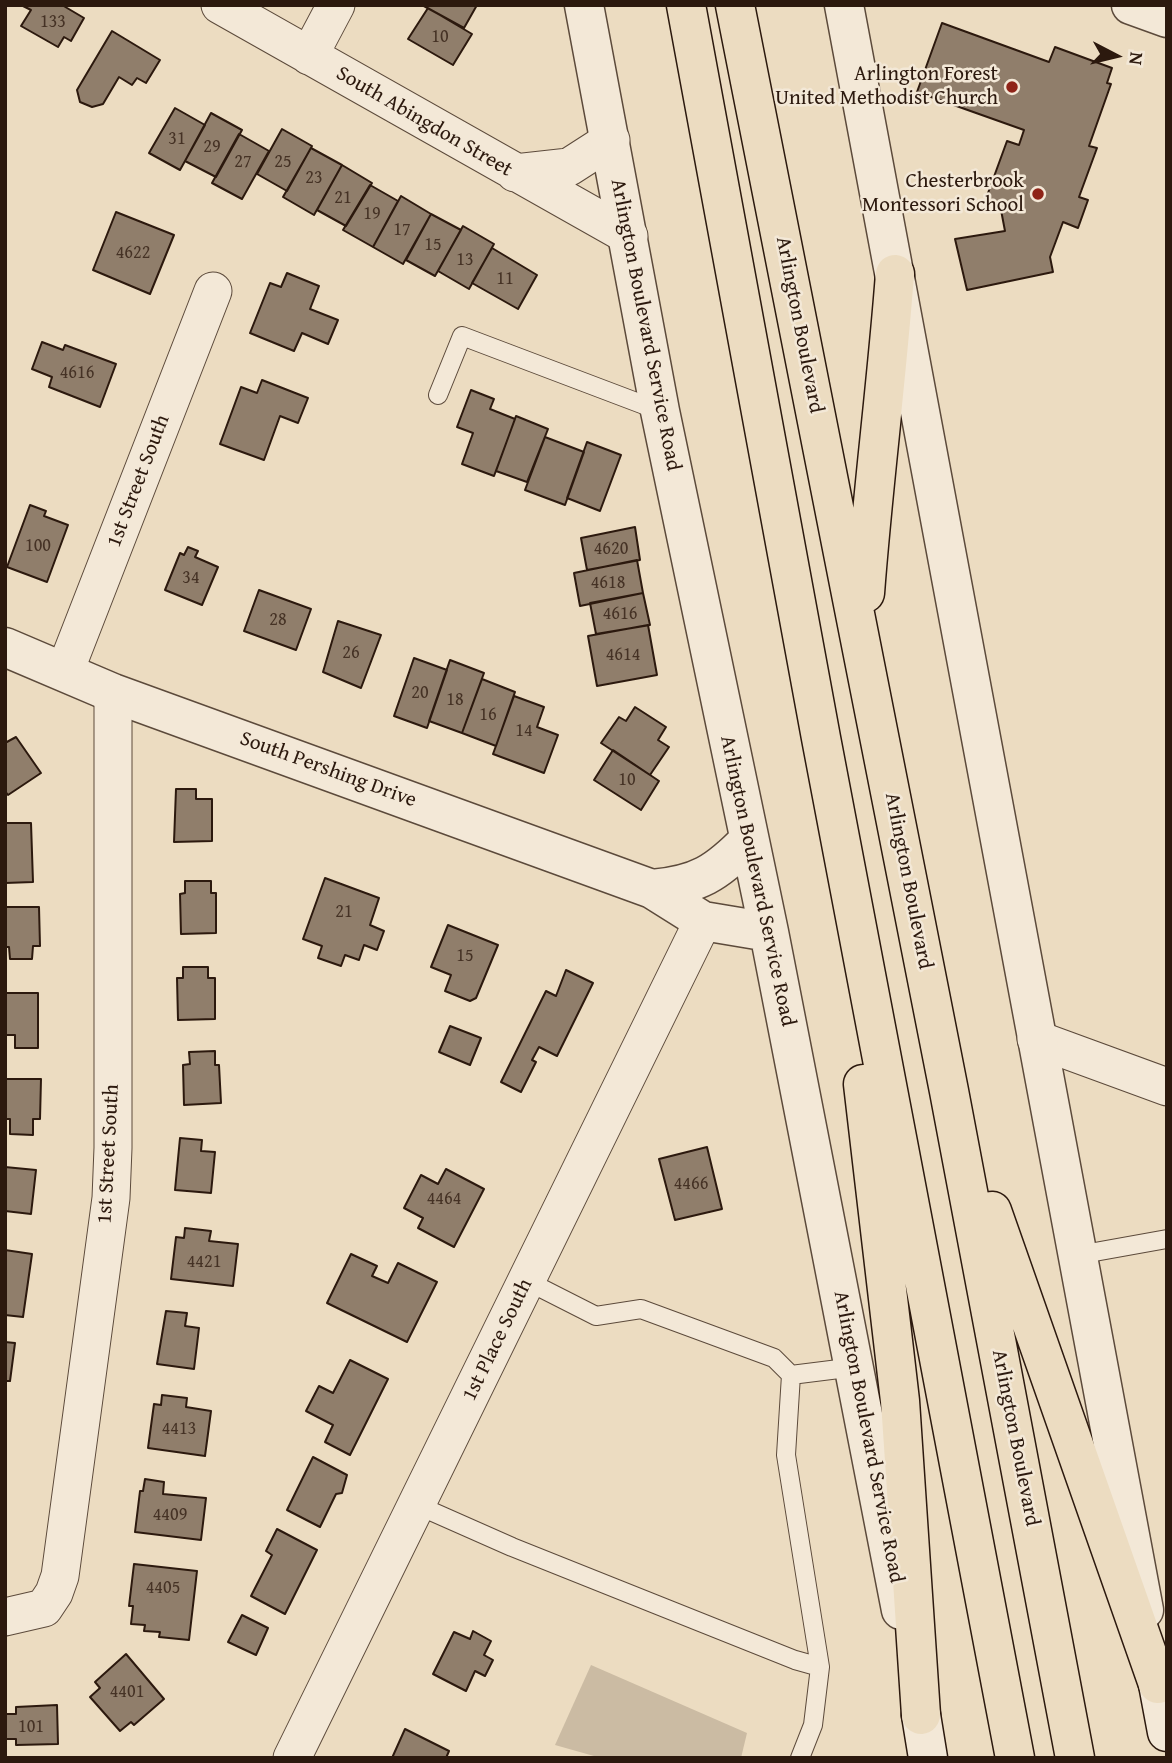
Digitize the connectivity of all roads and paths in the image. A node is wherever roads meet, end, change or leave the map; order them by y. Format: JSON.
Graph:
{"nodes":[{"id":1,"x":220,"y":5,"type":"edge"},
{"id":2,"x":336,"y":5,"type":"edge"},
{"id":3,"x":584,"y":5,"type":"edge"},
{"id":4,"x":687,"y":5,"type":"edge"},
{"id":5,"x":735,"y":5,"type":"edge"},
{"id":6,"x":844,"y":5,"type":"edge"},
{"id":7,"x":309,"y":56,"type":"junction"},
{"id":8,"x":611,"y":140,"type":"junction"},
{"id":9,"x":514,"y":173,"type":"junction"},
{"id":10,"x":629,"y":236,"type":"junction"},
{"id":11,"x":895,"y":274,"type":"junction"},
{"id":12,"x":213,"y":291,"type":"dead end"},
{"id":13,"x":438,"y":394,"type":"dead end"},
{"id":14,"x":660,"y":411,"type":"junction"},
{"id":15,"x":862,"y":644,"type":"junction"},
{"id":16,"x":5,"y":648,"type":"edge"},
{"id":17,"x":65,"y":671,"type":"junction"},
{"id":18,"x":113,"y":693,"type":"junction"},
{"id":19,"x":821,"y":738,"type":"junction"},
{"id":20,"x":749,"y":841,"type":"junction"},
{"id":21,"x":652,"y":889,"type":"junction"},
{"id":22,"x":703,"y":921,"type":"junction"},
{"id":23,"x":769,"y":932,"type":"junction"},
{"id":24,"x":1036,"y":1040,"type":"junction"},
{"id":25,"x":1167,"y":1087,"type":"edge"},
{"id":26,"x":950,"y":1091,"type":"junction"},
{"id":27,"x":1167,"y":1239,"type":"edge"},
{"id":28,"x":1078,"y":1255,"type":"junction"},
{"id":29,"x":527,"y":1281,"type":"junction"},
{"id":30,"x":855,"y":1367,"type":"junction"},
{"id":31,"x":791,"y":1375,"type":"junction"},
{"id":32,"x":417,"y":1505,"type":"junction"},
{"id":33,"x":5,"y":1617,"type":"edge"},
{"id":34,"x":820,"y":1667,"type":"junction"},
{"id":35,"x":1158,"y":1684,"type":"junction"},
{"id":36,"x":921,"y":1715,"type":"junction"},
{"id":37,"x":1167,"y":1732,"type":"edge"},
{"id":38,"x":292,"y":1758,"type":"edge"},
{"id":39,"x":800,"y":1758,"type":"edge"},
{"id":40,"x":928,"y":1758,"type":"edge"},
{"id":41,"x":1015,"y":1758,"type":"edge"},
{"id":42,"x":1075,"y":1758,"type":"edge"}],
"edges":[{"from":1,"to":7,"type":"street","name":"South Abingdon Street"},
{"from":2,"to":7,"type":"street"},
{"from":3,"to":8,"type":"street","name":"Arlington Boulevard Service Road"},
{"from":4,"to":19,"type":"highway"},
{"from":5,"to":15,"type":"highway","name":"Arlington Boulevard"},
{"from":6,"to":11,"type":"street"},
{"from":7,"to":9,"type":"street","name":"South Abingdon Street"},
{"from":8,"to":9,"type":"street"},
{"from":8,"to":10,"type":"street","name":"Arlington Boulevard Service Road"},
{"from":9,"to":10,"type":"street","name":"South Abingdon Street"},
{"from":10,"to":14,"type":"street","name":"Arlington Boulevard Service Road"},
{"from":11,"to":15,"type":"highway"},
{"from":11,"to":24,"type":"street"},
{"from":12,"to":17,"type":"street","name":"1st Street South"},
{"from":13,"to":14,"type":"lane"},
{"from":14,"to":20,"type":"street","name":"Arlington Boulevard Service Road"},
{"from":15,"to":26,"type":"highway","name":"Arlington Boulevard"},
{"from":16,"to":17,"type":"street","name":"South Pershing Drive"},
{"from":17,"to":18,"type":"street","name":"South Pershing Drive"},
{"from":18,"to":21,"type":"street","name":"South Pershing Drive"},
{"from":18,"to":33,"type":"street","name":"1st Street South"},
{"from":19,"to":36,"type":"highway"},
{"from":19,"to":41,"type":"highway"},
{"from":20,"to":21,"type":"street","name":"South Pershing Drive"},
{"from":20,"to":23,"type":"street","name":"Arlington Boulevard Service Road"},
{"from":21,"to":22,"type":"street","name":"South Pershing Drive"},
{"from":22,"to":23,"type":"street","name":"South Pershing Drive"},
{"from":22,"to":29,"type":"street","name":"1st Place South"},
{"from":23,"to":30,"type":"street","name":"Arlington Boulevard Service Road"},
{"from":24,"to":25,"type":"street"},
{"from":24,"to":28,"type":"street"},
{"from":26,"to":35,"type":"highway"},
{"from":26,"to":42,"type":"highway","name":"Arlington Boulevard"},
{"from":27,"to":28,"type":"lane"},
{"from":28,"to":35,"type":"street"},
{"from":29,"to":31,"type":"lane"},
{"from":29,"to":32,"type":"street","name":"1st Place South"},
{"from":30,"to":31,"type":"lane"},
{"from":30,"to":36,"type":"street","name":"Arlington Boulevard Service Road"},
{"from":31,"to":34,"type":"lane"},
{"from":32,"to":34,"type":"lane"},
{"from":32,"to":38,"type":"street","name":"1st Place South"},
{"from":34,"to":39,"type":"lane"},
{"from":35,"to":37,"type":"street"},
{"from":36,"to":40,"type":"street","name":"Arlington Boulevard Service Road"}]}
